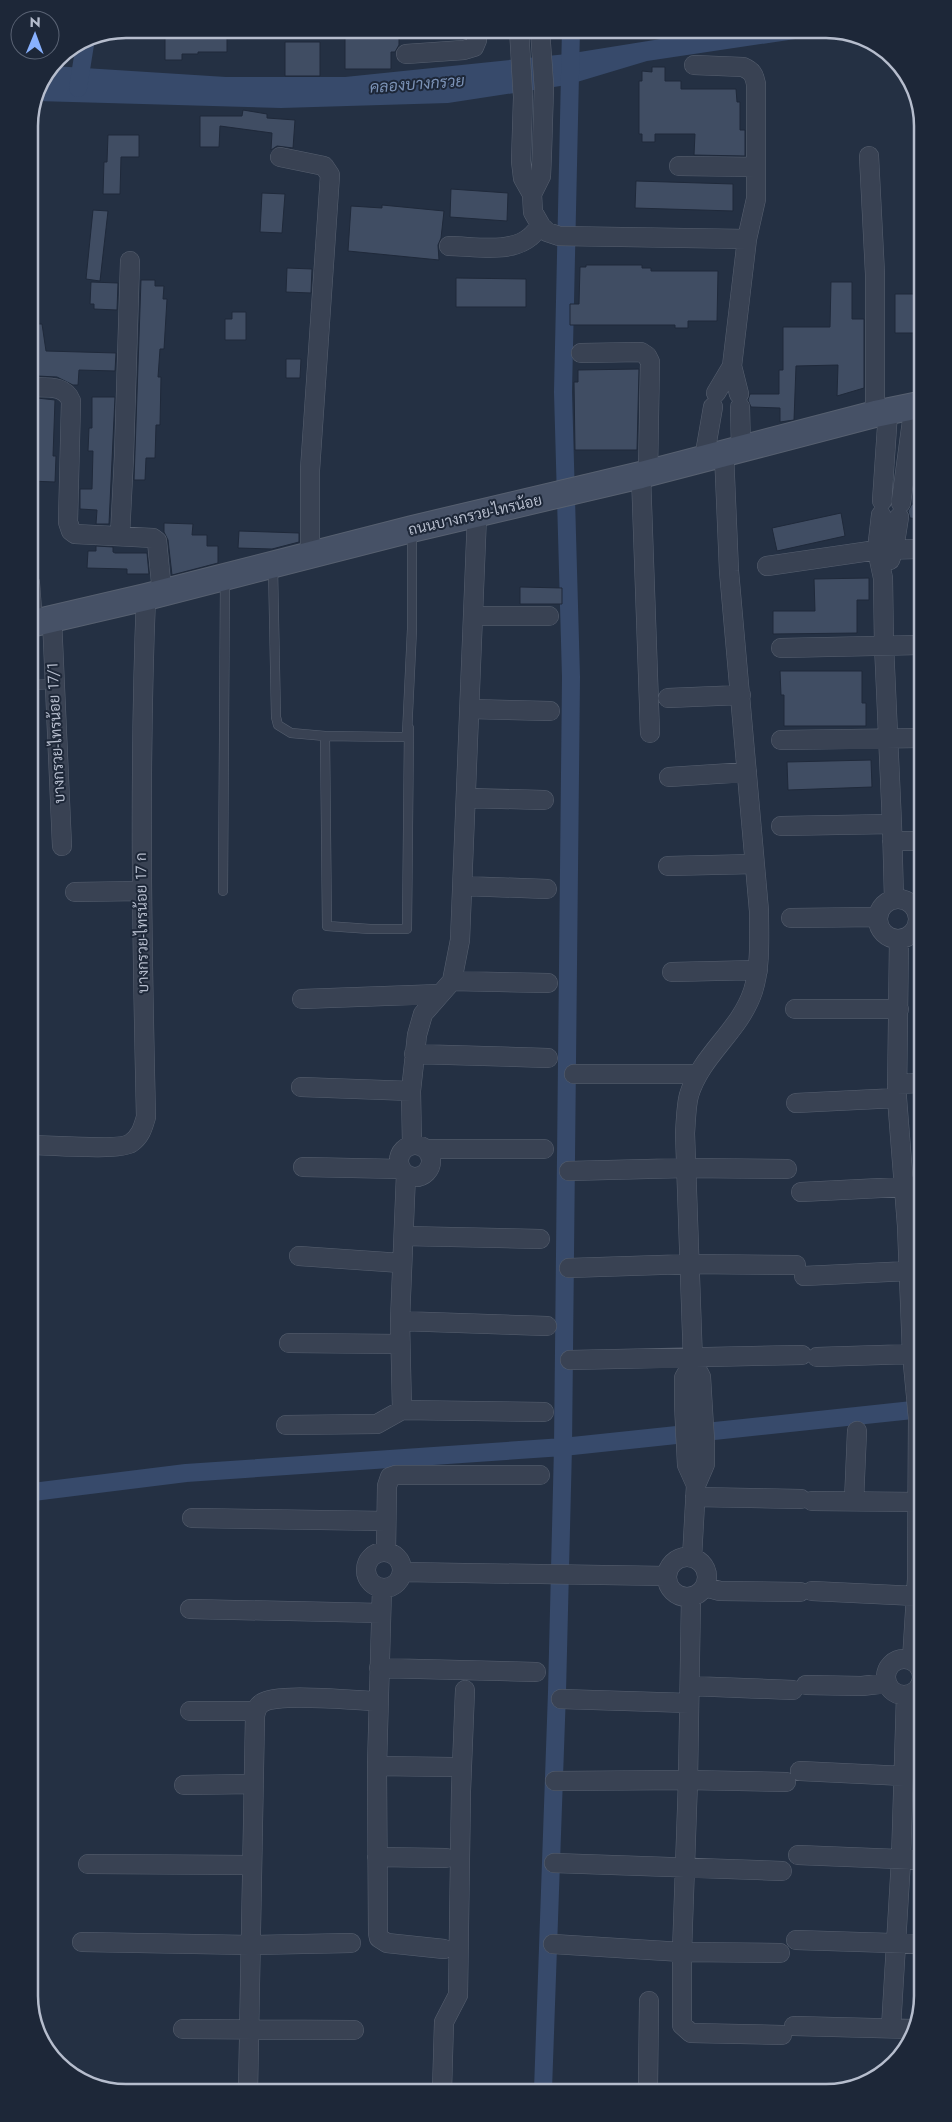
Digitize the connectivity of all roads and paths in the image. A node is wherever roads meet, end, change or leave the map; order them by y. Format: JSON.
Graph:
{"nodes":[{"id":1,"x":477,"y":38,"type":"edge"},
{"id":2,"x":520,"y":38,"type":"edge"},
{"id":3,"x":541,"y":38,"type":"edge"},
{"id":4,"x":406,"y":54,"type":"dead end"},
{"id":5,"x":694,"y":65,"type":"dead end"},
{"id":6,"x":869,"y":156,"type":"dead end"},
{"id":7,"x":280,"y":157,"type":"dead end"},
{"id":8,"x":678,"y":166,"type":"dead end"},
{"id":9,"x":756,"y":168,"type":"junction"},
{"id":10,"x":532,"y":194,"type":"junction"},
{"id":11,"x":541,"y":226,"type":"junction"},
{"id":12,"x":747,"y":239,"type":"junction"},
{"id":13,"x":449,"y":246,"type":"dead end"},
{"id":14,"x":130,"y":261,"type":"dead end"},
{"id":15,"x":580,"y":352,"type":"dead end"},
{"id":16,"x":732,"y":366,"type":"junction"},
{"id":17,"x":38,"y":387,"type":"edge"},
{"id":18,"x":914,"y":405,"type":"edge"},
{"id":19,"x":882,"y":413,"type":"junction"},
{"id":20,"x":914,"y":413,"type":"edge"},
{"id":21,"x":723,"y":454,"type":"junction"},
{"id":22,"x":644,"y":474,"type":"junction"},
{"id":23,"x":891,"y":509,"type":"junction"},
{"id":24,"x":477,"y":515,"type":"junction"},
{"id":25,"x":412,"y":529,"type":"junction"},
{"id":26,"x":120,"y":536,"type":"junction"},
{"id":27,"x":886,"y":549,"type":"junction"},
{"id":28,"x":914,"y":549,"type":"edge"},
{"id":29,"x":310,"y":556,"type":"junction"},
{"id":30,"x":273,"y":565,"type":"junction"},
{"id":31,"x":767,"y":566,"type":"dead end"},
{"id":32,"x":225,"y":577,"type":"junction"},
{"id":33,"x":154,"y":595,"type":"junction"},
{"id":34,"x":474,"y":616,"type":"junction"},
{"id":35,"x":549,"y":616,"type":"dead end"},
{"id":36,"x":38,"y":622,"type":"edge"},
{"id":37,"x":884,"y":645,"type":"junction"},
{"id":38,"x":914,"y":645,"type":"edge"},
{"id":39,"x":781,"y":648,"type":"dead end"},
{"id":40,"x":54,"y":684,"type":"junction"},
{"id":41,"x":38,"y":685,"type":"edge"},
{"id":42,"x":741,"y":696,"type":"junction"},
{"id":43,"x":668,"y":698,"type":"dead end"},
{"id":44,"x":470,"y":709,"type":"junction"},
{"id":45,"x":550,"y":711,"type":"dead end"},
{"id":46,"x":409,"y":728,"type":"junction"},
{"id":47,"x":650,"y":733,"type":"dead end"},
{"id":48,"x":325,"y":736,"type":"junction"},
{"id":49,"x":888,"y":738,"type":"junction"},
{"id":50,"x":914,"y":738,"type":"edge"},
{"id":51,"x":781,"y":740,"type":"dead end"},
{"id":52,"x":747,"y":772,"type":"junction"},
{"id":53,"x":669,"y":778,"type":"dead end"},
{"id":54,"x":466,"y":798,"type":"junction"},
{"id":55,"x":544,"y":800,"type":"dead end"},
{"id":56,"x":781,"y":826,"type":"dead end"},
{"id":57,"x":892,"y":832,"type":"junction"},
{"id":58,"x":914,"y":839,"type":"edge"},
{"id":59,"x":62,"y":846,"type":"dead end"},
{"id":60,"x":755,"y":864,"type":"junction"},
{"id":61,"x":668,"y":866,"type":"dead end"},
{"id":62,"x":464,"y":886,"type":"junction"},
{"id":63,"x":547,"y":889,"type":"dead end"},
{"id":64,"x":141,"y":891,"type":"junction"},
{"id":65,"x":223,"y":891,"type":"dead end"},
{"id":66,"x":75,"y":892,"type":"dead end"},
{"id":67,"x":894,"y":899,"type":"junction"},
{"id":68,"x":914,"y":909,"type":"edge"},
{"id":69,"x":877,"y":917,"type":"junction"},
{"id":70,"x":791,"y":918,"type":"dead end"},
{"id":71,"x":911,"y":933,"type":"edge"},
{"id":72,"x":758,"y":970,"type":"junction"},
{"id":73,"x":672,"y":972,"type":"dead end"},
{"id":74,"x":548,"y":983,"type":"dead end"},
{"id":75,"x":446,"y":987,"type":"junction"},
{"id":76,"x":302,"y":999,"type":"dead end"},
{"id":77,"x":795,"y":1009,"type":"dead end"},
{"id":78,"x":899,"y":1009,"type":"junction"},
{"id":79,"x":414,"y":1054,"type":"junction"},
{"id":80,"x":548,"y":1058,"type":"dead end"},
{"id":81,"x":574,"y":1074,"type":"dead end"},
{"id":82,"x":698,"y":1074,"type":"junction"},
{"id":83,"x":914,"y":1085,"type":"edge"},
{"id":84,"x":301,"y":1087,"type":"dead end"},
{"id":85,"x":411,"y":1091,"type":"junction"},
{"id":86,"x":897,"y":1091,"type":"junction"},
{"id":87,"x":796,"y":1103,"type":"dead end"},
{"id":88,"x":38,"y":1145,"type":"edge"},
{"id":89,"x":420,"y":1147,"type":"junction"},
{"id":90,"x":544,"y":1149,"type":"dead end"},
{"id":91,"x":303,"y":1167,"type":"dead end"},
{"id":92,"x":686,"y":1168,"type":"junction"},
{"id":93,"x":787,"y":1169,"type":"dead end"},
{"id":94,"x":569,"y":1171,"type":"dead end"},
{"id":95,"x":403,"y":1172,"type":"junction"},
{"id":96,"x":912,"y":1187,"type":"edge"},
{"id":97,"x":801,"y":1192,"type":"dead end"},
{"id":98,"x":404,"y":1236,"type":"junction"},
{"id":99,"x":540,"y":1239,"type":"dead end"},
{"id":100,"x":299,"y":1256,"type":"dead end"},
{"id":101,"x":401,"y":1263,"type":"junction"},
{"id":102,"x":690,"y":1264,"type":"junction"},
{"id":103,"x":569,"y":1268,"type":"dead end"},
{"id":104,"x":913,"y":1279,"type":"edge"},
{"id":105,"x":400,"y":1321,"type":"junction"},
{"id":106,"x":547,"y":1326,"type":"dead end"},
{"id":107,"x":289,"y":1343,"type":"dead end"},
{"id":108,"x":400,"y":1344,"type":"junction"},
{"id":109,"x":912,"y":1354,"type":"junction"},
{"id":110,"x":693,"y":1359,"type":"junction"},
{"id":111,"x":570,"y":1360,"type":"dead end"},
{"id":112,"x":914,"y":1362,"type":"edge"},
{"id":113,"x":694,"y":1403,"type":"junction"},
{"id":114,"x":402,"y":1410,"type":"junction"},
{"id":115,"x":544,"y":1412,"type":"dead end"},
{"id":116,"x":286,"y":1425,"type":"dead end"},
{"id":117,"x":856,"y":1431,"type":"dead end"},
{"id":118,"x":540,"y":1475,"type":"dead end"},
{"id":119,"x":695,"y":1491,"type":"junction"},
{"id":120,"x":914,"y":1491,"type":"edge"},
{"id":121,"x":854,"y":1501,"type":"junction"},
{"id":122,"x":192,"y":1518,"type":"dead end"},
{"id":123,"x":386,"y":1521,"type":"junction"},
{"id":124,"x":386,"y":1552,"type":"junction"},
{"id":125,"x":692,"y":1558,"type":"junction"},
{"id":126,"x":402,"y":1572,"type":"junction"},
{"id":127,"x":666,"y":1576,"type":"junction"},
{"id":128,"x":914,"y":1585,"type":"edge"},
{"id":129,"x":382,"y":1588,"type":"junction"},
{"id":130,"x":698,"y":1592,"type":"junction"},
{"id":131,"x":190,"y":1609,"type":"dead end"},
{"id":132,"x":381,"y":1613,"type":"junction"},
{"id":133,"x":914,"y":1666,"type":"edge"},
{"id":134,"x":379,"y":1668,"type":"junction"},
{"id":135,"x":536,"y":1672,"type":"dead end"},
{"id":136,"x":886,"y":1683,"type":"junction"},
{"id":137,"x":465,"y":1690,"type":"dead end"},
{"id":138,"x":914,"y":1691,"type":"edge"},
{"id":139,"x":689,"y":1695,"type":"junction"},
{"id":140,"x":906,"y":1695,"type":"junction"},
{"id":141,"x":561,"y":1699,"type":"dead end"},
{"id":142,"x":378,"y":1701,"type":"junction"},
{"id":143,"x":190,"y":1711,"type":"dead end"},
{"id":144,"x":256,"y":1711,"type":"junction"},
{"id":145,"x":377,"y":1766,"type":"junction"},
{"id":146,"x":452,"y":1766,"type":"dead end"},
{"id":147,"x":910,"y":1767,"type":"edge"},
{"id":148,"x":688,"y":1780,"type":"junction"},
{"id":149,"x":555,"y":1781,"type":"dead end"},
{"id":150,"x":253,"y":1784,"type":"junction"},
{"id":151,"x":184,"y":1785,"type":"dead end"},
{"id":152,"x":798,"y":1855,"type":"dead end"},
{"id":153,"x":377,"y":1857,"type":"junction"},
{"id":154,"x":446,"y":1858,"type":"dead end"},
{"id":155,"x":900,"y":1860,"type":"junction"},
{"id":156,"x":914,"y":1860,"type":"edge"},
{"id":157,"x":554,"y":1863,"type":"dead end"},
{"id":158,"x":88,"y":1864,"type":"dead end"},
{"id":159,"x":251,"y":1865,"type":"junction"},
{"id":160,"x":685,"y":1866,"type":"junction"},
{"id":161,"x":782,"y":1871,"type":"dead end"},
{"id":162,"x":796,"y":1940,"type":"dead end"},
{"id":163,"x":82,"y":1942,"type":"dead end"},
{"id":164,"x":351,"y":1943,"type":"dead end"},
{"id":165,"x":896,"y":1943,"type":"junction"},
{"id":166,"x":553,"y":1944,"type":"dead end"},
{"id":167,"x":914,"y":1944,"type":"edge"},
{"id":168,"x":250,"y":1945,"type":"junction"},
{"id":169,"x":444,"y":1949,"type":"dead end"},
{"id":170,"x":682,"y":1952,"type":"junction"},
{"id":171,"x":780,"y":1953,"type":"dead end"},
{"id":172,"x":649,"y":2001,"type":"dead end"},
{"id":173,"x":183,"y":2028,"type":"dead end"},
{"id":174,"x":891,"y":2028,"type":"junction"},
{"id":175,"x":908,"y":2029,"type":"edge"},
{"id":176,"x":248,"y":2030,"type":"junction"},
{"id":177,"x":354,"y":2030,"type":"dead end"},
{"id":178,"x":248,"y":2084,"type":"edge"},
{"id":179,"x":442,"y":2084,"type":"edge"},
{"id":180,"x":648,"y":2084,"type":"edge"}],
"edges":[{"from":1,"to":4,"type":"street"},
{"from":2,"to":10,"type":"street"},
{"from":3,"to":10,"type":"street"},
{"from":5,"to":9,"type":"street"},
{"from":6,"to":19,"type":"street"},
{"from":7,"to":29,"type":"street"},
{"from":8,"to":9,"type":"street"},
{"from":9,"to":12,"type":"street"},
{"from":10,"to":11,"type":"street"},
{"from":11,"to":12,"type":"street"},
{"from":11,"to":13,"type":"street"},
{"from":12,"to":16,"type":"street"},
{"from":14,"to":26,"type":"street"},
{"from":15,"to":22,"type":"street"},
{"from":16,"to":21,"type":"street"},
{"from":16,"to":21,"type":"street"},
{"from":17,"to":26,"type":"street","name":"บางกรวย-ไทรน้อย 17 ก"},
{"from":18,"to":19,"type":"main road","name":"ถนนบางกรวย-ไทรน้อย"},
{"from":19,"to":21,"type":"main road","name":"ถนนบางกรวย-ไทรน้อย"},
{"from":19,"to":23,"type":"street"},
{"from":20,"to":23,"type":"street"},
{"from":21,"to":22,"type":"main road","name":"ถนนบางกรวย-ไทรน้อย"},
{"from":21,"to":42,"type":"street"},
{"from":22,"to":24,"type":"main road","name":"ถนนบางกรวย-ไทรน้อย"},
{"from":22,"to":47,"type":"street"},
{"from":23,"to":27,"type":"street"},
{"from":24,"to":25,"type":"main road","name":"ถนนบางกรวย-ไทรน้อย"},
{"from":24,"to":34,"type":"street"},
{"from":25,"to":29,"type":"main road","name":"ถนนบางกรวย-ไทรน้อย"},
{"from":25,"to":46,"type":"lane"},
{"from":26,"to":33,"type":"street","name":"บางกรวย-ไทรน้อย 17 ก"},
{"from":27,"to":28,"type":"street"},
{"from":27,"to":31,"type":"street"},
{"from":27,"to":37,"type":"street"},
{"from":29,"to":30,"type":"main road","name":"ถนนบางกรวย-ไทรน้อย"},
{"from":30,"to":32,"type":"main road","name":"ถนนบางกรวย-ไทรน้อย"},
{"from":30,"to":48,"type":"lane"},
{"from":32,"to":33,"type":"main road","name":"ถนนบางกรวย-ไทรน้อย"},
{"from":32,"to":65,"type":"lane"},
{"from":33,"to":36,"type":"main road","name":"ถนนบางกรวย-ไทรน้อย"},
{"from":33,"to":64,"type":"street","name":"บางกรวย-ไทรน้อย 17 ก"},
{"from":34,"to":35,"type":"street"},
{"from":34,"to":44,"type":"street"},
{"from":36,"to":40,"type":"street","name":"บางกรวย-ไทรน้อย 17/1"},
{"from":37,"to":38,"type":"street"},
{"from":37,"to":39,"type":"street"},
{"from":37,"to":49,"type":"street"},
{"from":40,"to":41,"type":"lane"},
{"from":40,"to":59,"type":"street","name":"บางกรวย-ไทรน้อย 17/1"},
{"from":42,"to":43,"type":"street"},
{"from":42,"to":52,"type":"street"},
{"from":44,"to":45,"type":"street"},
{"from":44,"to":54,"type":"street"},
{"from":46,"to":48,"type":"lane"},
{"from":46,"to":48,"type":"lane"},
{"from":49,"to":50,"type":"street"},
{"from":49,"to":51,"type":"street"},
{"from":49,"to":57,"type":"street"},
{"from":52,"to":53,"type":"street"},
{"from":52,"to":60,"type":"street"},
{"from":54,"to":55,"type":"street"},
{"from":54,"to":62,"type":"street"},
{"from":56,"to":57,"type":"street"},
{"from":57,"to":58,"type":"street"},
{"from":57,"to":67,"type":"street"},
{"from":60,"to":61,"type":"street"},
{"from":60,"to":72,"type":"street"},
{"from":62,"to":63,"type":"street"},
{"from":62,"to":75,"type":"street"},
{"from":64,"to":66,"type":"street"},
{"from":64,"to":88,"type":"street","name":"บางกรวย-ไทรน้อย 17 ก"},
{"from":67,"to":68,"type":"street"},
{"from":67,"to":69,"type":"street"},
{"from":69,"to":70,"type":"street"},
{"from":69,"to":71,"type":"street"},
{"from":71,"to":78,"type":"street"},
{"from":72,"to":73,"type":"street"},
{"from":72,"to":82,"type":"street"},
{"from":74,"to":75,"type":"street"},
{"from":75,"to":76,"type":"street"},
{"from":75,"to":79,"type":"street"},
{"from":77,"to":78,"type":"street"},
{"from":78,"to":86,"type":"street"},
{"from":79,"to":80,"type":"street"},
{"from":79,"to":85,"type":"street"},
{"from":81,"to":82,"type":"street"},
{"from":82,"to":92,"type":"street"},
{"from":83,"to":86,"type":"street"},
{"from":84,"to":85,"type":"street"},
{"from":85,"to":89,"type":"street"},
{"from":86,"to":87,"type":"street"},
{"from":86,"to":96,"type":"street"},
{"from":89,"to":90,"type":"street"},
{"from":89,"to":95,"type":"street"},
{"from":89,"to":95,"type":"street"},
{"from":91,"to":95,"type":"street"},
{"from":92,"to":93,"type":"street"},
{"from":92,"to":94,"type":"street"},
{"from":92,"to":102,"type":"street"},
{"from":95,"to":98,"type":"street"},
{"from":96,"to":97,"type":"street"},
{"from":96,"to":104,"type":"street"},
{"from":98,"to":99,"type":"street"},
{"from":98,"to":101,"type":"street"},
{"from":100,"to":101,"type":"street"},
{"from":101,"to":105,"type":"street"},
{"from":102,"to":103,"type":"street"},
{"from":102,"to":104,"type":"street"},
{"from":102,"to":110,"type":"street"},
{"from":104,"to":109,"type":"street"},
{"from":105,"to":106,"type":"street"},
{"from":105,"to":108,"type":"street"},
{"from":107,"to":108,"type":"street"},
{"from":108,"to":114,"type":"street"},
{"from":109,"to":110,"type":"street"},
{"from":109,"to":112,"type":"street"},
{"from":110,"to":111,"type":"street"},
{"from":110,"to":113,"type":"street"},
{"from":113,"to":119,"type":"street"},
{"from":113,"to":119,"type":"street"},
{"from":114,"to":115,"type":"street"},
{"from":114,"to":116,"type":"street"},
{"from":117,"to":121,"type":"street"},
{"from":118,"to":123,"type":"street"},
{"from":119,"to":121,"type":"street"},
{"from":119,"to":125,"type":"street"},
{"from":120,"to":121,"type":"street"},
{"from":122,"to":123,"type":"street"},
{"from":123,"to":124,"type":"street"},
{"from":124,"to":126,"type":"street"},
{"from":124,"to":129,"type":"street"},
{"from":125,"to":127,"type":"street"},
{"from":125,"to":130,"type":"street"},
{"from":126,"to":127,"type":"street"},
{"from":126,"to":129,"type":"street"},
{"from":127,"to":130,"type":"street"},
{"from":128,"to":130,"type":"street"},
{"from":129,"to":132,"type":"street"},
{"from":130,"to":139,"type":"street"},
{"from":131,"to":132,"type":"street"},
{"from":132,"to":134,"type":"street"},
{"from":133,"to":136,"type":"street"},
{"from":134,"to":135,"type":"street"},
{"from":134,"to":142,"type":"street"},
{"from":136,"to":139,"type":"street"},
{"from":136,"to":140,"type":"street"},
{"from":137,"to":179,"type":"street"},
{"from":138,"to":140,"type":"street"},
{"from":139,"to":141,"type":"street"},
{"from":139,"to":148,"type":"street"},
{"from":140,"to":147,"type":"street"},
{"from":142,"to":144,"type":"street"},
{"from":142,"to":145,"type":"street"},
{"from":143,"to":144,"type":"street"},
{"from":144,"to":150,"type":"street"},
{"from":145,"to":146,"type":"street"},
{"from":145,"to":153,"type":"street"},
{"from":147,"to":148,"type":"street"},
{"from":147,"to":155,"type":"street"},
{"from":148,"to":149,"type":"street"},
{"from":148,"to":160,"type":"street"},
{"from":150,"to":151,"type":"street"},
{"from":150,"to":159,"type":"street"},
{"from":152,"to":155,"type":"street"},
{"from":153,"to":154,"type":"street"},
{"from":153,"to":169,"type":"street"},
{"from":155,"to":156,"type":"street"},
{"from":155,"to":165,"type":"street"},
{"from":157,"to":160,"type":"street"},
{"from":158,"to":159,"type":"street"},
{"from":159,"to":168,"type":"street"},
{"from":160,"to":161,"type":"street"},
{"from":160,"to":170,"type":"street"},
{"from":162,"to":165,"type":"street"},
{"from":163,"to":168,"type":"street"},
{"from":164,"to":168,"type":"street"},
{"from":165,"to":167,"type":"street"},
{"from":165,"to":174,"type":"street"},
{"from":166,"to":170,"type":"street"},
{"from":168,"to":176,"type":"street"},
{"from":170,"to":171,"type":"street"},
{"from":170,"to":174,"type":"street"},
{"from":172,"to":180,"type":"street"},
{"from":173,"to":176,"type":"street"},
{"from":174,"to":175,"type":"street"},
{"from":176,"to":177,"type":"street"},
{"from":176,"to":178,"type":"street"}]}
